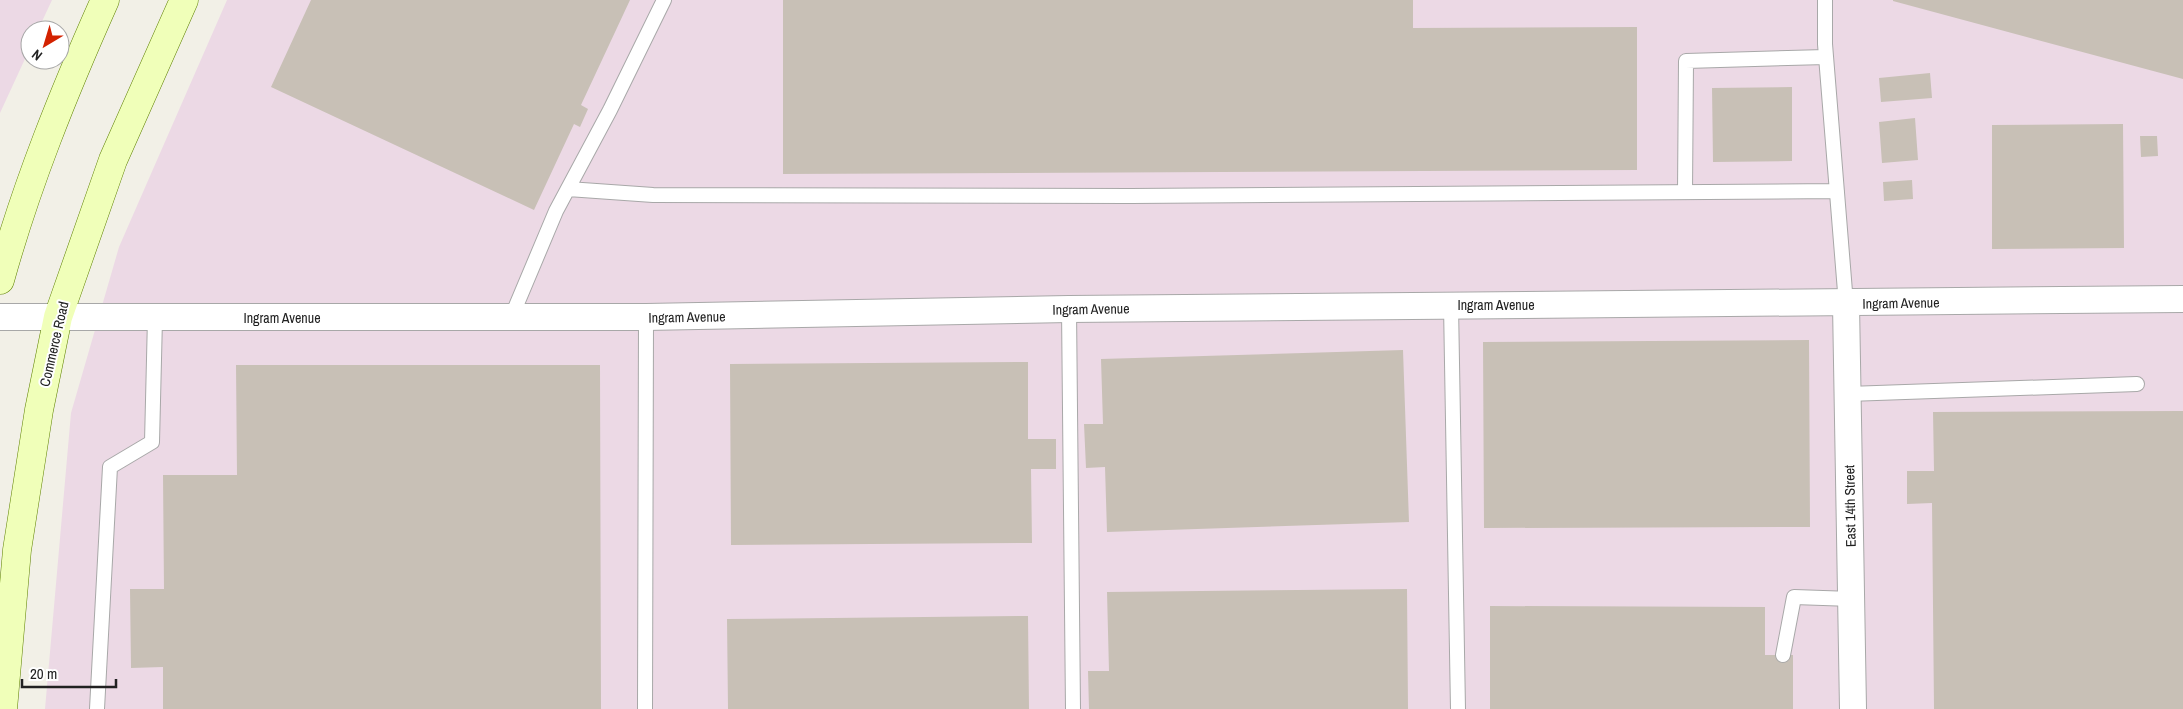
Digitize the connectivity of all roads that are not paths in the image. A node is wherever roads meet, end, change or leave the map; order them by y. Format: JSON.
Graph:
{"nodes":[{"id":1,"x":184,"y":0,"type":"edge"},
{"id":2,"x":664,"y":0,"type":"edge"},
{"id":3,"x":1826,"y":0,"type":"edge"},
{"id":4,"x":101,"y":1,"type":"edge"},
{"id":5,"x":1826,"y":57,"type":"junction"},
{"id":6,"x":568,"y":189,"type":"junction"},
{"id":7,"x":1837,"y":190,"type":"junction"},
{"id":8,"x":1685,"y":192,"type":"junction"},
{"id":9,"x":0,"y":280,"type":"edge"},
{"id":10,"x":2183,"y":300,"type":"edge"},
{"id":11,"x":1846,"y":304,"type":"junction"},
{"id":12,"x":1451,"y":305,"type":"junction"},
{"id":13,"x":1069,"y":309,"type":"junction"},
{"id":14,"x":0,"y":317,"type":"edge"},
{"id":15,"x":58,"y":317,"type":"junction"},
{"id":16,"x":646,"y":317,"type":"junction"},
{"id":17,"x":155,"y":318,"type":"junction"},
{"id":18,"x":511,"y":318,"type":"junction"},
{"id":19,"x":2137,"y":384,"type":"dead end"},
{"id":20,"x":1848,"y":394,"type":"junction"},
{"id":21,"x":1852,"y":599,"type":"junction"},
{"id":22,"x":1783,"y":655,"type":"dead end"},
{"id":23,"x":3,"y":709,"type":"edge"},
{"id":24,"x":97,"y":709,"type":"edge"},
{"id":25,"x":646,"y":709,"type":"edge"},
{"id":26,"x":1072,"y":709,"type":"edge"},
{"id":27,"x":1458,"y":709,"type":"edge"},
{"id":28,"x":1853,"y":709,"type":"edge"}],
"edges":[{"from":1,"to":15,"type":"main road","name":"Commerce Road"},
{"from":2,"to":6,"type":"lane"},
{"from":3,"to":5,"type":"lane"},
{"from":4,"to":9,"type":"main road"},
{"from":5,"to":7,"type":"lane"},
{"from":5,"to":8,"type":"lane"},
{"from":6,"to":8,"type":"lane"},
{"from":6,"to":18,"type":"lane"},
{"from":7,"to":8,"type":"lane"},
{"from":7,"to":11,"type":"lane"},
{"from":10,"to":11,"type":"street","name":"Ingram Avenue"},
{"from":11,"to":12,"type":"street","name":"Ingram Avenue"},
{"from":11,"to":20,"type":"street","name":"East 14th Street"},
{"from":12,"to":13,"type":"street","name":"Ingram Avenue"},
{"from":12,"to":27,"type":"lane"},
{"from":13,"to":16,"type":"street","name":"Ingram Avenue"},
{"from":13,"to":26,"type":"lane"},
{"from":14,"to":15,"type":"street","name":"Ingram Avenue"},
{"from":15,"to":17,"type":"street","name":"Ingram Avenue"},
{"from":15,"to":23,"type":"main road","name":"Commerce Road"},
{"from":16,"to":18,"type":"street","name":"Ingram Avenue"},
{"from":16,"to":25,"type":"lane"},
{"from":17,"to":18,"type":"street","name":"Ingram Avenue"},
{"from":17,"to":24,"type":"lane"},
{"from":19,"to":20,"type":"lane"},
{"from":20,"to":21,"type":"street","name":"East 14th Street"},
{"from":21,"to":22,"type":"lane"},
{"from":21,"to":28,"type":"street","name":"East 14th Street"}]}
